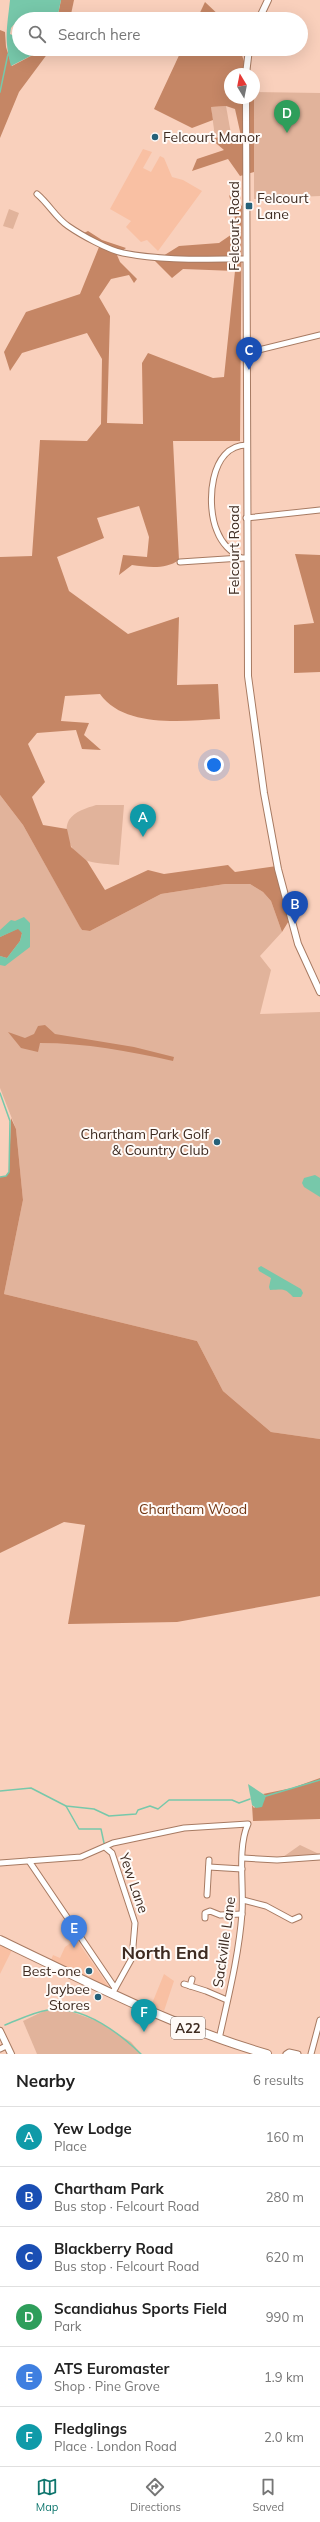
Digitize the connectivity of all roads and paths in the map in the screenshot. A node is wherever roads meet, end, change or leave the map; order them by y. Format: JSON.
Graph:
{"nodes":[{"id":1,"x":268,"y":0,"type":"edge"},
{"id":2,"x":262,"y":12,"type":"edge"},
{"id":3,"x":248,"y":56,"type":"edge"},
{"id":4,"x":247,"y":68,"type":"edge"},
{"id":5,"x":246,"y":104,"type":"edge"},
{"id":6,"x":36,"y":194,"type":"dead end"},
{"id":7,"x":246,"y":259,"type":"junction"},
{"id":8,"x":320,"y":335,"type":"edge"},
{"id":9,"x":246,"y":353,"type":"junction"},
{"id":10,"x":247,"y":445,"type":"junction"},
{"id":11,"x":320,"y":510,"type":"edge"},
{"id":12,"x":246,"y":518,"type":"junction"},
{"id":13,"x":244,"y":558,"type":"junction"},
{"id":14,"x":180,"y":562,"type":"dead end"},
{"id":15,"x":320,"y":992,"type":"edge"},
{"id":16,"x":106,"y":1848,"type":"junction"},
{"id":17,"x":320,"y":1857,"type":"edge"},
{"id":18,"x":243,"y":1858,"type":"junction"},
{"id":19,"x":209,"y":1860,"type":"dead end"},
{"id":20,"x":29,"y":1861,"type":"junction"},
{"id":21,"x":0,"y":1863,"type":"edge"},
{"id":22,"x":209,"y":1867,"type":"junction"},
{"id":23,"x":242,"y":1869,"type":"junction"},
{"id":24,"x":207,"y":1895,"type":"dead end"},
{"id":25,"x":243,"y":1900,"type":"junction"},
{"id":26,"x":242,"y":1914,"type":"junction"},
{"id":27,"x":299,"y":1917,"type":"dead end"},
{"id":28,"x":205,"y":1918,"type":"dead end"},
{"id":29,"x":0,"y":1940,"type":"edge"},
{"id":30,"x":192,"y":1979,"type":"dead end"},
{"id":31,"x":184,"y":1984,"type":"dead end"},
{"id":32,"x":190,"y":1986,"type":"junction"},
{"id":33,"x":113,"y":1991,"type":"junction"},
{"id":34,"x":227,"y":2000,"type":"junction"},
{"id":35,"x":320,"y":2020,"type":"edge"},
{"id":36,"x":0,"y":2031,"type":"edge"},
{"id":37,"x":219,"y":2039,"type":"junction"},
{"id":38,"x":3,"y":2048,"type":"edge"},
{"id":39,"x":250,"y":2052,"type":"edge"},
{"id":40,"x":10,"y":2054,"type":"edge"},
{"id":41,"x":267,"y":2054,"type":"edge"},
{"id":42,"x":286,"y":2054,"type":"edge"},
{"id":43,"x":298,"y":2054,"type":"edge"},
{"id":44,"x":311,"y":2054,"type":"edge"}],
"edges":[{"from":1,"to":2,"type":"street"},
{"from":3,"to":4,"type":"street"},
{"from":5,"to":7,"type":"street","name":"Felcourt Road"},
{"from":6,"to":7,"type":"street"},
{"from":7,"to":9,"type":"street","name":"Felcourt Road"},
{"from":8,"to":9,"type":"street"},
{"from":9,"to":10,"type":"street","name":"Felcourt Road"},
{"from":10,"to":12,"type":"street","name":"Felcourt Road"},
{"from":10,"to":13,"type":"street"},
{"from":11,"to":12,"type":"street"},
{"from":12,"to":13,"type":"street","name":"Felcourt Road"},
{"from":13,"to":14,"type":"street"},
{"from":13,"to":15,"type":"street","name":"Felcourt Road"},
{"from":16,"to":18,"type":"street","name":"Sackville Lane"},
{"from":16,"to":20,"type":"street"},
{"from":16,"to":33,"type":"street","name":"Yew Lane"},
{"from":17,"to":18,"type":"street"},
{"from":18,"to":23,"type":"street","name":"Sackville Lane"},
{"from":19,"to":22,"type":"street"},
{"from":20,"to":21,"type":"street"},
{"from":20,"to":33,"type":"street"},
{"from":22,"to":23,"type":"street"},
{"from":22,"to":24,"type":"street"},
{"from":23,"to":25,"type":"street","name":"Sackville Lane"},
{"from":25,"to":26,"type":"street","name":"Sackville Lane"},
{"from":25,"to":27,"type":"street"},
{"from":26,"to":28,"type":"street"},
{"from":26,"to":34,"type":"street","name":"Sackville Lane"},
{"from":29,"to":33,"type":"highway","number":"A22"},
{"from":30,"to":32,"type":"street"},
{"from":31,"to":32,"type":"street"},
{"from":32,"to":34,"type":"street"},
{"from":33,"to":37,"type":"highway","number":"A22"},
{"from":34,"to":37,"type":"street","name":"Sackville Lane"},
{"from":35,"to":44,"type":"street"},
{"from":36,"to":38,"type":"street"},
{"from":37,"to":39,"type":"highway","number":"A22"},
{"from":38,"to":40,"type":"street"},
{"from":39,"to":41,"type":"highway","number":"A22"},
{"from":42,"to":43,"type":"street"}]}
